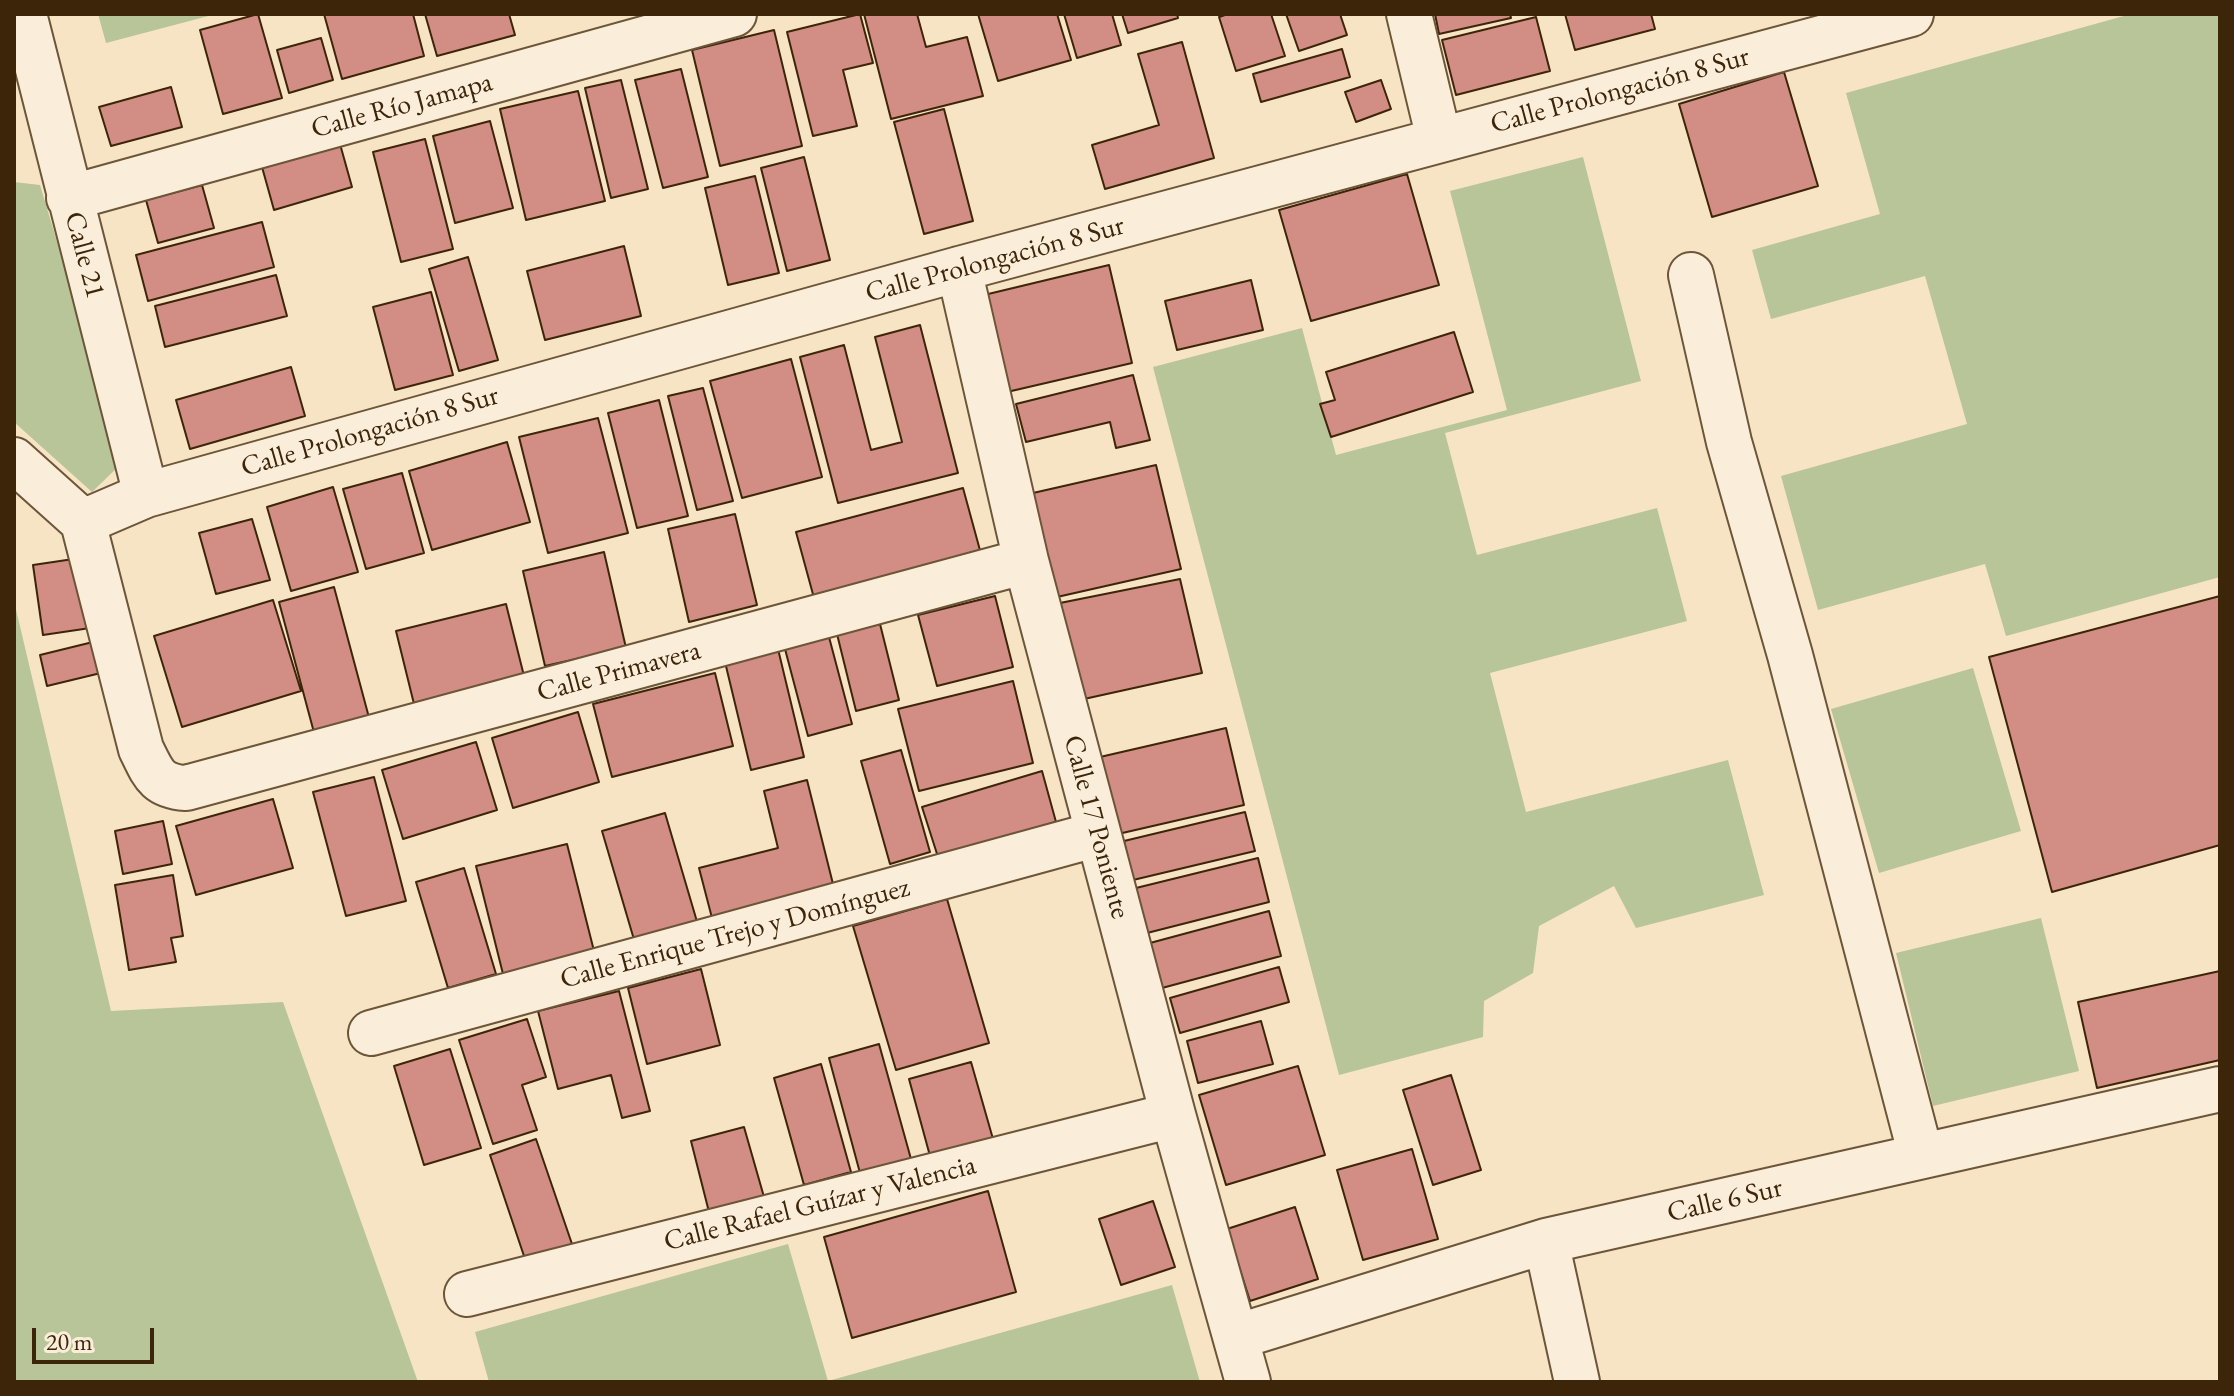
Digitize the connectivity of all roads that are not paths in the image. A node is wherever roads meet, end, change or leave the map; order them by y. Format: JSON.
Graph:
{"nodes":[{"id":1,"x":24,"y":14,"type":"edge"},
{"id":2,"x":734,"y":14,"type":"edge"},
{"id":3,"x":1409,"y":14,"type":"edge"},
{"id":4,"x":1911,"y":14,"type":"edge"},
{"id":5,"x":1439,"y":139,"type":"junction"},
{"id":6,"x":69,"y":198,"type":"junction"},
{"id":7,"x":959,"y":269,"type":"junction"},
{"id":8,"x":1691,"y":275,"type":"dead end"},
{"id":9,"x":14,"y":460,"type":"edge"},
{"id":10,"x":146,"y":495,"type":"junction"},
{"id":11,"x":83,"y":522,"type":"junction"},
{"id":12,"x":1026,"y":561,"type":"junction"},
{"id":13,"x":1098,"y":834,"type":"junction"},
{"id":14,"x":371,"y":1033,"type":"dead end"},
{"id":15,"x":2220,"y":1089,"type":"edge"},
{"id":16,"x":1173,"y":1115,"type":"junction"},
{"id":17,"x":1921,"y":1156,"type":"junction"},
{"id":18,"x":1546,"y":1241,"type":"junction"},
{"id":19,"x":467,"y":1294,"type":"dead end"},
{"id":20,"x":1236,"y":1337,"type":"junction"},
{"id":21,"x":1248,"y":1382,"type":"edge"},
{"id":22,"x":1577,"y":1382,"type":"edge"}],
"edges":[{"from":1,"to":6,"type":"street","name":"Calle 21"},
{"from":2,"to":6,"type":"street","name":"Calle Río Jamapa"},
{"from":3,"to":5,"type":"street"},
{"from":4,"to":5,"type":"street","name":"Calle Prolongación 8 Sur"},
{"from":5,"to":7,"type":"street","name":"Calle Prolongación 8 Sur"},
{"from":6,"to":10,"type":"street","name":"Calle 21"},
{"from":7,"to":10,"type":"street","name":"Calle Prolongación 8 Sur"},
{"from":7,"to":12,"type":"street","name":"Calle 17 Poniente"},
{"from":8,"to":17,"type":"street"},
{"from":9,"to":11,"type":"street"},
{"from":10,"to":11,"type":"street","name":"Calle Prolongación 8 Sur"},
{"from":11,"to":12,"type":"street","name":"Calle Primavera"},
{"from":12,"to":13,"type":"street","name":"Calle 17 Poniente"},
{"from":13,"to":14,"type":"street","name":"Calle Enrique Trejo y Domínguez"},
{"from":13,"to":16,"type":"street","name":"Calle 17 Poniente"},
{"from":15,"to":17,"type":"street","name":"Calle 6 Sur"},
{"from":16,"to":19,"type":"street","name":"Calle Rafael Guízar y Valencia"},
{"from":16,"to":20,"type":"street","name":"Calle 17 Poniente"},
{"from":17,"to":18,"type":"street","name":"Calle 6 Sur"},
{"from":18,"to":20,"type":"street","name":"Calle 6 Sur"},
{"from":18,"to":22,"type":"street"},
{"from":20,"to":21,"type":"street","name":"Calle 17 Poniente"}]}
